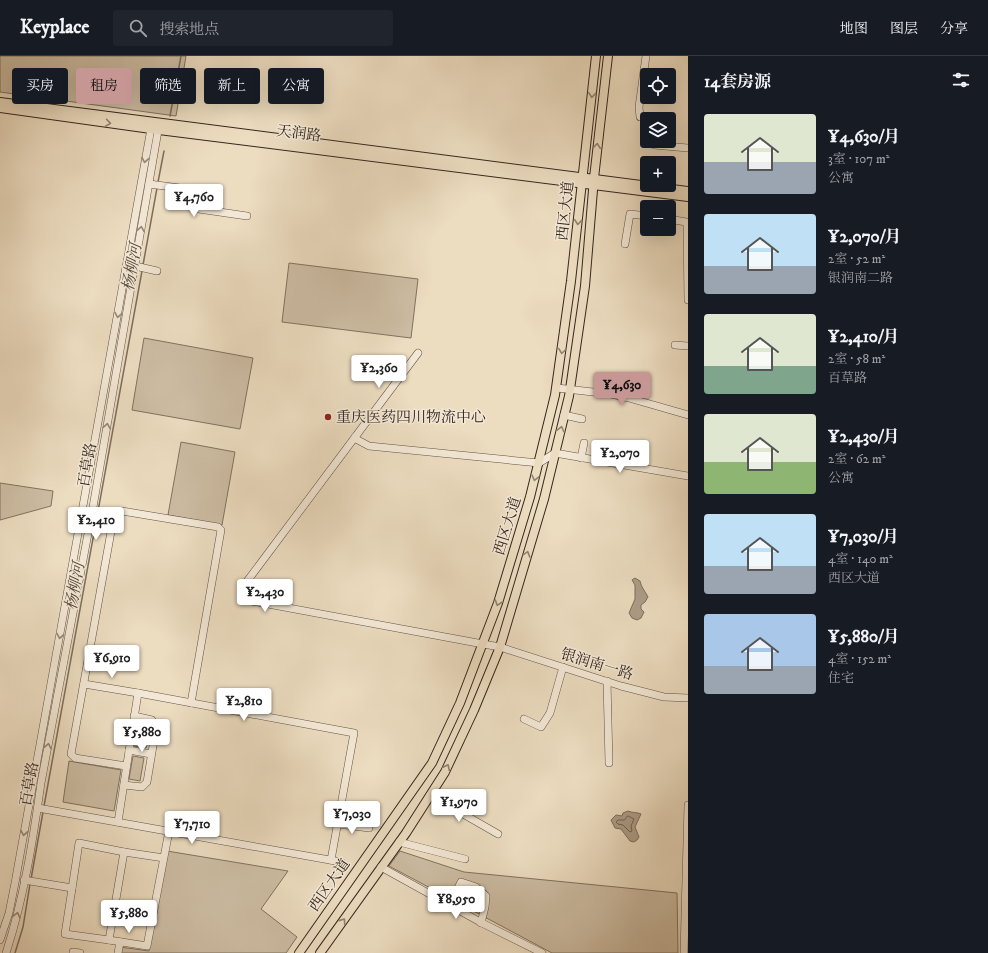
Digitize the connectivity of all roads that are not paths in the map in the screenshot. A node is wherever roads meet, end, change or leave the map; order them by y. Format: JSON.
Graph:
{"nodes":[{"id":1,"x":596,"y":56,"type":"edge"},
{"id":2,"x":608,"y":56,"type":"edge"},
{"id":3,"x":646,"y":56,"type":"edge"},
{"id":4,"x":0,"y":102,"type":"edge"},
{"id":5,"x":0,"y":108,"type":"edge"},
{"id":6,"x":640,"y":118,"type":"edge"},
{"id":7,"x":156,"y":125,"type":"junction"},
{"id":8,"x":676,"y":147,"type":"edge"},
{"id":9,"x":688,"y":148,"type":"edge"},
{"id":10,"x":583,"y":180,"type":"junction"},
{"id":11,"x":594,"y":181,"type":"junction"},
{"id":12,"x":155,"y":185,"type":"junction"},
{"id":13,"x":640,"y":187,"type":"edge"},
{"id":14,"x":688,"y":187,"type":"edge"},
{"id":15,"x":676,"y":188,"type":"edge"},
{"id":16,"x":676,"y":191,"type":"edge"},
{"id":17,"x":688,"y":191,"type":"edge"},
{"id":18,"x":663,"y":192,"type":"edge"},
{"id":19,"x":667,"y":192,"type":"edge"},
{"id":20,"x":688,"y":197,"type":"edge"},
{"id":21,"x":688,"y":202,"type":"edge"},
{"id":22,"x":640,"y":215,"type":"edge"},
{"id":23,"x":247,"y":216,"type":"dead end"},
{"id":24,"x":676,"y":221,"type":"edge"},
{"id":25,"x":625,"y":244,"type":"dead end"},
{"id":26,"x":140,"y":267,"type":"junction"},
{"id":27,"x":157,"y":271,"type":"dead end"},
{"id":28,"x":688,"y":300,"type":"edge"},
{"id":29,"x":675,"y":345,"type":"dead end"},
{"id":30,"x":688,"y":346,"type":"edge"},
{"id":31,"x":418,"y":353,"type":"dead end"},
{"id":32,"x":557,"y":386,"type":"junction"},
{"id":33,"x":570,"y":387,"type":"junction"},
{"id":34,"x":688,"y":411,"type":"edge"},
{"id":35,"x":564,"y":415,"type":"junction"},
{"id":36,"x":688,"y":415,"type":"edge"},
{"id":37,"x":582,"y":419,"type":"dead end"},
{"id":38,"x":355,"y":437,"type":"junction"},
{"id":39,"x":584,"y":443,"type":"dead end"},
{"id":40,"x":555,"y":453,"type":"junction"},
{"id":41,"x":581,"y":458,"type":"junction"},
{"id":42,"x":539,"y":463,"type":"junction"},
{"id":43,"x":688,"y":476,"type":"edge"},
{"id":44,"x":483,"y":644,"type":"junction"},
{"id":45,"x":500,"y":647,"type":"junction"},
{"id":46,"x":563,"y":667,"type":"junction"},
{"id":47,"x":607,"y":681,"type":"junction"},
{"id":48,"x":84,"y":684,"type":"junction"},
{"id":49,"x":138,"y":693,"type":"junction"},
{"id":50,"x":688,"y":698,"type":"edge"},
{"id":51,"x":191,"y":703,"type":"junction"},
{"id":52,"x":134,"y":716,"type":"junction"},
{"id":53,"x":524,"y":719,"type":"dead end"},
{"id":54,"x":129,"y":750,"type":"junction"},
{"id":55,"x":152,"y":754,"type":"junction"},
{"id":56,"x":609,"y":763,"type":"dead end"},
{"id":57,"x":126,"y":766,"type":"junction"},
{"id":58,"x":124,"y":785,"type":"junction"},
{"id":59,"x":430,"y":795,"type":"junction"},
{"id":60,"x":688,"y":805,"type":"edge"},
{"id":61,"x":42,"y":808,"type":"junction"},
{"id":62,"x":118,"y":822,"type":"junction"},
{"id":63,"x":338,"y":824,"type":"junction"},
{"id":64,"x":369,"y":828,"type":"dead end"},
{"id":65,"x":169,"y":831,"type":"junction"},
{"id":66,"x":498,"y":834,"type":"dead end"},
{"id":67,"x":399,"y":842,"type":"junction"},
{"id":68,"x":124,"y":852,"type":"junction"},
{"id":69,"x":164,"y":858,"type":"junction"},
{"id":70,"x":465,"y":859,"type":"dead end"},
{"id":71,"x":331,"y":860,"type":"junction"},
{"id":72,"x":341,"y":862,"type":"dead end"},
{"id":73,"x":381,"y":867,"type":"junction"},
{"id":74,"x":29,"y":881,"type":"junction"},
{"id":75,"x":72,"y":888,"type":"junction"},
{"id":76,"x":457,"y":890,"type":"dead end"},
{"id":77,"x":481,"y":923,"type":"junction"},
{"id":78,"x":0,"y":940,"type":"edge"},
{"id":79,"x":109,"y":940,"type":"junction"},
{"id":80,"x":120,"y":942,"type":"junction"},
{"id":81,"x":6,"y":953,"type":"edge"},
{"id":82,"x":118,"y":953,"type":"edge"},
{"id":83,"x":298,"y":953,"type":"edge"},
{"id":84,"x":320,"y":953,"type":"edge"},
{"id":85,"x":542,"y":953,"type":"edge"},
{"id":86,"x":684,"y":953,"type":"edge"}],
"edges":[{"from":1,"to":10,"type":"main road","name":"西区大道","one_way":true},
{"from":11,"to":2,"type":"main road","name":"西区大道","one_way":true},
{"from":3,"to":6,"type":"street"},
{"from":4,"to":7,"type":"main road","name":"天润路"},
{"from":5,"to":7,"type":"main road","name":"天润路","one_way":true},
{"from":7,"to":10,"type":"main road","name":"天润路"},
{"from":7,"to":12,"type":"street","name":"百草路"},
{"from":7,"to":78,"type":"street","name":"百草路","one_way":true},
{"from":8,"to":9,"type":"street"},
{"from":10,"to":11,"type":"main road","name":"天润路"},
{"from":10,"to":32,"type":"main road","name":"西区大道","one_way":true},
{"from":11,"to":13,"type":"main road","name":"天润路"},
{"from":11,"to":33,"type":"main road","name":"西区大道"},
{"from":12,"to":23,"type":"street"},
{"from":26,"to":12,"type":"street","name":"百草路","one_way":true},
{"from":14,"to":15,"type":"main road"},
{"from":16,"to":17,"type":"main road"},
{"from":18,"to":21,"type":"main road"},
{"from":19,"to":20,"type":"main road"},
{"from":22,"to":25,"type":"street"},
{"from":24,"to":28,"type":"street"},
{"from":26,"to":27,"type":"street"},
{"from":61,"to":26,"type":"street","name":"百草路","one_way":true},
{"from":29,"to":30,"type":"street"},
{"from":31,"to":38,"type":"street"},
{"from":32,"to":33,"type":"street"},
{"from":32,"to":42,"type":"main road","name":"西区大道"},
{"from":33,"to":34,"type":"street"},
{"from":33,"to":35,"type":"main road","name":"西区大道"},
{"from":33,"to":36,"type":"street"},
{"from":35,"to":37,"type":"street"},
{"from":40,"to":35,"type":"main road","name":"西区大道","one_way":true},
{"from":38,"to":42,"type":"street"},
{"from":38,"to":44,"type":"street","name":"银润南一路"},
{"from":39,"to":41,"type":"street"},
{"from":40,"to":41,"type":"street"},
{"from":40,"to":42,"type":"street"},
{"from":45,"to":40,"type":"main road","name":"西区大道","one_way":true},
{"from":41,"to":43,"type":"street"},
{"from":42,"to":44,"type":"main road","name":"西区大道","one_way":true},
{"from":44,"to":45,"type":"street","name":"银润南一路"},
{"from":44,"to":83,"type":"main road","name":"西区大道"},
{"from":45,"to":46,"type":"street","name":"银润南一路"},
{"from":59,"to":45,"type":"main road","name":"西区大道","one_way":true},
{"from":46,"to":47,"type":"street","name":"银润南一路"},
{"from":46,"to":53,"type":"street"},
{"from":47,"to":50,"type":"street","name":"银润南一路"},
{"from":47,"to":56,"type":"street"},
{"from":48,"to":49,"type":"street"},
{"from":48,"to":51,"type":"street"},
{"from":48,"to":57,"type":"street"},
{"from":49,"to":51,"type":"street"},
{"from":49,"to":52,"type":"street"},
{"from":51,"to":63,"type":"street"},
{"from":52,"to":54,"type":"street"},
{"from":52,"to":55,"type":"street"},
{"from":54,"to":55,"type":"street"},
{"from":54,"to":57,"type":"street"},
{"from":55,"to":58,"type":"street"},
{"from":57,"to":58,"type":"street"},
{"from":58,"to":62,"type":"street"},
{"from":59,"to":66,"type":"street"},
{"from":59,"to":67,"type":"main road","name":"西区大道"},
{"from":60,"to":86,"type":"street"},
{"from":61,"to":62,"type":"street"},
{"from":61,"to":74,"type":"street","name":"百草路"},
{"from":62,"to":65,"type":"street"},
{"from":63,"to":64,"type":"street"},
{"from":63,"to":71,"type":"street"},
{"from":65,"to":69,"type":"street"},
{"from":65,"to":71,"type":"street"},
{"from":67,"to":70,"type":"street"},
{"from":67,"to":73,"type":"main road","name":"西区大道"},
{"from":68,"to":69,"type":"street"},
{"from":68,"to":75,"type":"street"},
{"from":68,"to":79,"type":"street"},
{"from":69,"to":80,"type":"street"},
{"from":71,"to":72,"type":"street"},
{"from":73,"to":77,"type":"street"},
{"from":84,"to":73,"type":"main road","name":"西区大道","one_way":true},
{"from":74,"to":75,"type":"street"},
{"from":81,"to":74,"type":"street","name":"百草路","one_way":true},
{"from":75,"to":79,"type":"street"},
{"from":76,"to":77,"type":"street"},
{"from":77,"to":85,"type":"street"},
{"from":79,"to":80,"type":"street"},
{"from":80,"to":82,"type":"street"}]}
